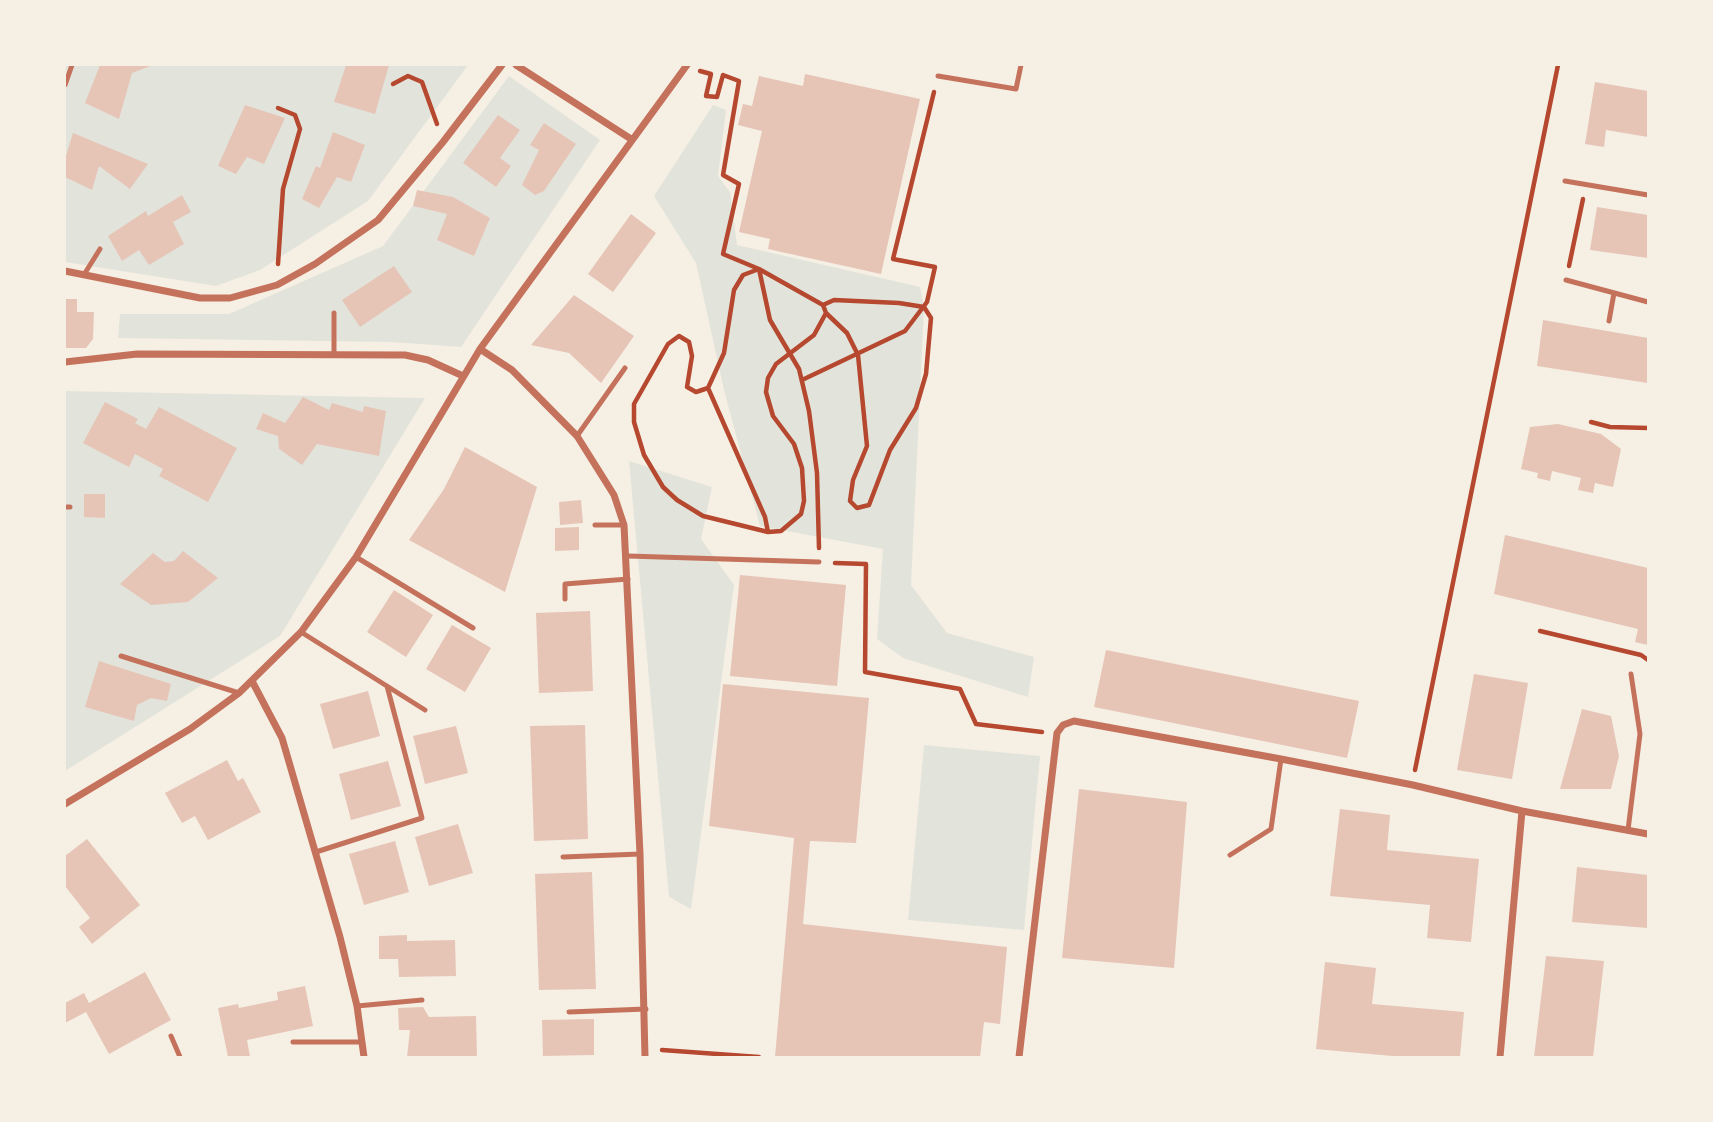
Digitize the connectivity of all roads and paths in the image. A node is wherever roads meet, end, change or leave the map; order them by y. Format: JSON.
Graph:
{"nodes":[{"id":1,"x":72,"y":65,"type":"edge"},
{"id":2,"x":502,"y":65,"type":"edge"},
{"id":3,"x":516,"y":65,"type":"edge"},
{"id":4,"x":687,"y":65,"type":"edge"},
{"id":5,"x":1021,"y":65,"type":"edge"},
{"id":6,"x":1558,"y":65,"type":"edge"},
{"id":7,"x":938,"y":76,"type":"joint"},
{"id":8,"x":393,"y":84,"type":"dead end"},
{"id":9,"x":65,"y":85,"type":"edge"},
{"id":10,"x":278,"y":108,"type":"dead end"},
{"id":11,"x":631,"y":139,"type":"junction"},
{"id":12,"x":443,"y":142,"type":"junction"},
{"id":13,"x":1565,"y":181,"type":"dead end"},
{"id":14,"x":1586,"y":185,"type":"junction"},
{"id":15,"x":1648,"y":195,"type":"edge"},
{"id":16,"x":100,"y":249,"type":"dead end"},
{"id":17,"x":759,"y":269,"type":"junction"},
{"id":18,"x":65,"y":271,"type":"edge"},
{"id":19,"x":85,"y":273,"type":"junction"},
{"id":20,"x":1566,"y":280,"type":"joint"},
{"id":21,"x":277,"y":285,"type":"junction"},
{"id":22,"x":1614,"y":293,"type":"junction"},
{"id":23,"x":1648,"y":302,"type":"edge"},
{"id":24,"x":823,"y":305,"type":"junction"},
{"id":25,"x":924,"y":307,"type":"junction"},
{"id":26,"x":334,"y":313,"type":"dead end"},
{"id":27,"x":826,"y":313,"type":"junction"},
{"id":28,"x":1609,"y":321,"type":"dead end"},
{"id":29,"x":480,"y":349,"type":"junction"},
{"id":30,"x":790,"y":354,"type":"junction"},
{"id":31,"x":334,"y":355,"type":"junction"},
{"id":32,"x":858,"y":355,"type":"junction"},
{"id":33,"x":65,"y":362,"type":"edge"},
{"id":34,"x":625,"y":368,"type":"dead end"},
{"id":35,"x":463,"y":376,"type":"junction"},
{"id":36,"x":802,"y":380,"type":"junction"},
{"id":37,"x":708,"y":388,"type":"junction"},
{"id":38,"x":1591,"y":422,"type":"dead end"},
{"id":39,"x":1648,"y":428,"type":"edge"},
{"id":40,"x":577,"y":436,"type":"junction"},
{"id":41,"x":595,"y":525,"type":"dead end"},
{"id":42,"x":624,"y":525,"type":"junction"},
{"id":43,"x":768,"y":532,"type":"junction"},
{"id":44,"x":628,"y":556,"type":"junction"},
{"id":45,"x":356,"y":557,"type":"junction"},
{"id":46,"x":819,"y":562,"type":"junction"},
{"id":47,"x":628,"y":579,"type":"junction"},
{"id":48,"x":565,"y":598,"type":"dead end"},
{"id":49,"x":473,"y":628,"type":"dead end"},
{"id":50,"x":1539,"y":631,"type":"dead end"},
{"id":51,"x":301,"y":632,"type":"junction"},
{"id":52,"x":121,"y":656,"type":"dead end"},
{"id":53,"x":1648,"y":660,"type":"edge"},
{"id":54,"x":1631,"y":674,"type":"dead end"},
{"id":55,"x":252,"y":681,"type":"junction"},
{"id":56,"x":387,"y":686,"type":"junction"},
{"id":57,"x":239,"y":693,"type":"junction"},
{"id":58,"x":425,"y":710,"type":"dead end"},
{"id":59,"x":1057,"y":733,"type":"junction"},
{"id":60,"x":1281,"y":759,"type":"junction"},
{"id":61,"x":1413,"y":785,"type":"junction"},
{"id":62,"x":65,"y":804,"type":"edge"},
{"id":63,"x":1522,"y":811,"type":"junction"},
{"id":64,"x":1628,"y":830,"type":"junction"},
{"id":65,"x":1648,"y":834,"type":"edge"},
{"id":66,"x":316,"y":852,"type":"junction"},
{"id":67,"x":640,"y":854,"type":"junction"},
{"id":68,"x":1230,"y":855,"type":"dead end"},
{"id":69,"x":563,"y":857,"type":"dead end"},
{"id":70,"x":422,"y":1000,"type":"dead end"},
{"id":71,"x":357,"y":1006,"type":"junction"},
{"id":72,"x":646,"y":1009,"type":"junction"},
{"id":73,"x":569,"y":1012,"type":"dead end"},
{"id":74,"x":171,"y":1036,"type":"dead end"},
{"id":75,"x":293,"y":1042,"type":"dead end"},
{"id":76,"x":362,"y":1042,"type":"junction"},
{"id":77,"x":645,"y":1053,"type":"edge"},
{"id":78,"x":180,"y":1057,"type":"edge"},
{"id":79,"x":365,"y":1057,"type":"edge"},
{"id":80,"x":759,"y":1057,"type":"edge"},
{"id":81,"x":1019,"y":1057,"type":"edge"},
{"id":82,"x":1500,"y":1057,"type":"edge"}],
"edges":[{"from":1,"to":9,"type":"lane"},
{"from":2,"to":12,"type":"street"},
{"from":3,"to":11,"type":"street"},
{"from":4,"to":11,"type":"street"},
{"from":4,"to":17,"type":"path"},
{"from":5,"to":7,"type":"lane"},
{"from":6,"to":61,"type":"path"},
{"from":7,"to":25,"type":"path"},
{"from":8,"to":12,"type":"path"},
{"from":10,"to":21,"type":"path"},
{"from":11,"to":29,"type":"street"},
{"from":12,"to":21,"type":"street"},
{"from":13,"to":14,"type":"lane"},
{"from":14,"to":15,"type":"lane"},
{"from":14,"to":20,"type":"path"},
{"from":16,"to":19,"type":"lane"},
{"from":17,"to":24,"type":"path"},
{"from":17,"to":30,"type":"path"},
{"from":17,"to":37,"type":"path"},
{"from":18,"to":19,"type":"street"},
{"from":19,"to":21,"type":"street"},
{"from":20,"to":22,"type":"lane"},
{"from":22,"to":23,"type":"lane"},
{"from":22,"to":28,"type":"lane"},
{"from":24,"to":25,"type":"path"},
{"from":24,"to":27,"type":"path"},
{"from":25,"to":32,"type":"path"},
{"from":25,"to":32,"type":"path"},
{"from":26,"to":31,"type":"lane"},
{"from":27,"to":30,"type":"path"},
{"from":27,"to":32,"type":"path"},
{"from":29,"to":35,"type":"street"},
{"from":29,"to":40,"type":"street"},
{"from":30,"to":36,"type":"path"},
{"from":30,"to":43,"type":"path"},
{"from":31,"to":33,"type":"street"},
{"from":31,"to":35,"type":"street"},
{"from":32,"to":36,"type":"path"},
{"from":34,"to":40,"type":"lane"},
{"from":35,"to":45,"type":"street"},
{"from":36,"to":46,"type":"path"},
{"from":37,"to":43,"type":"path"},
{"from":37,"to":43,"type":"path"},
{"from":38,"to":39,"type":"path"},
{"from":40,"to":42,"type":"street"},
{"from":41,"to":42,"type":"lane"},
{"from":42,"to":44,"type":"street"},
{"from":44,"to":46,"type":"lane"},
{"from":44,"to":47,"type":"street"},
{"from":45,"to":49,"type":"lane"},
{"from":45,"to":51,"type":"street"},
{"from":46,"to":59,"type":"path"},
{"from":47,"to":48,"type":"lane"},
{"from":47,"to":67,"type":"street"},
{"from":50,"to":53,"type":"path"},
{"from":51,"to":55,"type":"street"},
{"from":51,"to":56,"type":"lane"},
{"from":52,"to":57,"type":"lane"},
{"from":54,"to":64,"type":"lane"},
{"from":55,"to":57,"type":"street"},
{"from":55,"to":66,"type":"street"},
{"from":56,"to":58,"type":"lane"},
{"from":56,"to":66,"type":"lane"},
{"from":57,"to":62,"type":"street"},
{"from":59,"to":60,"type":"street"},
{"from":59,"to":81,"type":"street"},
{"from":60,"to":61,"type":"street"},
{"from":60,"to":68,"type":"lane"},
{"from":61,"to":63,"type":"street"},
{"from":63,"to":64,"type":"street"},
{"from":63,"to":82,"type":"street"},
{"from":64,"to":65,"type":"street"},
{"from":66,"to":71,"type":"street"},
{"from":67,"to":69,"type":"lane"},
{"from":67,"to":72,"type":"street"},
{"from":70,"to":71,"type":"lane"},
{"from":71,"to":76,"type":"street"},
{"from":72,"to":73,"type":"lane"},
{"from":72,"to":77,"type":"street"},
{"from":74,"to":78,"type":"lane"},
{"from":75,"to":76,"type":"lane"},
{"from":76,"to":79,"type":"street"},
{"from":77,"to":80,"type":"path"}]}
